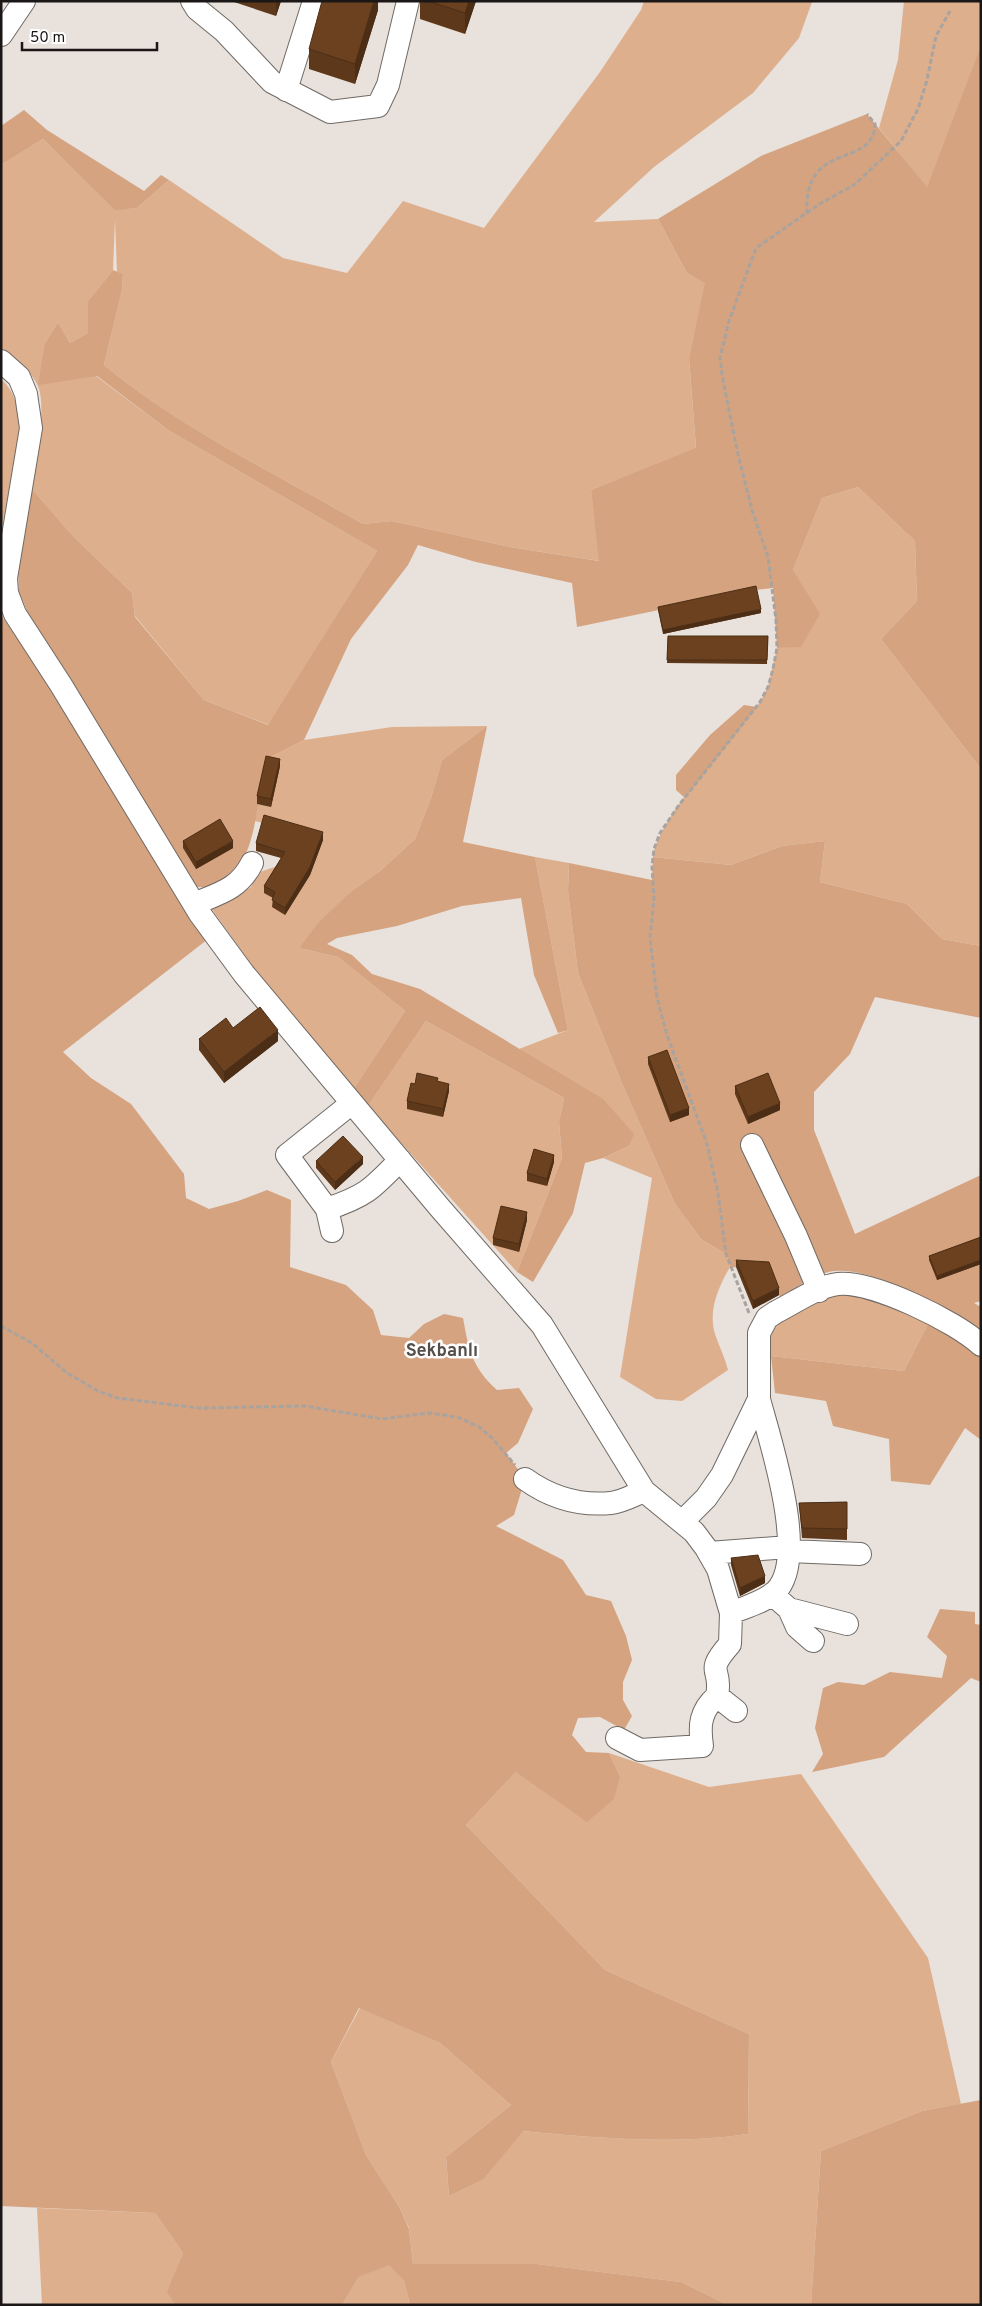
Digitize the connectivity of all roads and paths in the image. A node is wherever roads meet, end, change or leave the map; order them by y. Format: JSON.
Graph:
{"nodes":[{"id":1,"x":24,"y":1,"type":"edge"},
{"id":2,"x":192,"y":1,"type":"edge"},
{"id":3,"x":314,"y":1,"type":"edge"},
{"id":4,"x":408,"y":1,"type":"edge"},
{"id":5,"x":950,"y":11,"type":"dead end"},
{"id":6,"x":1,"y":35,"type":"edge"},
{"id":7,"x":286,"y":90,"type":"junction"},
{"id":8,"x":866,"y":114,"type":"dead end"},
{"id":9,"x":807,"y":214,"type":"junction"},
{"id":10,"x":1,"y":361,"type":"edge"},
{"id":11,"x":4,"y":570,"type":"edge"},
{"id":12,"x":252,"y":863,"type":"dead end"},
{"id":13,"x":194,"y":904,"type":"junction"},
{"id":14,"x":352,"y":1103,"type":"junction"},
{"id":15,"x":752,"y":1145,"type":"dead end"},
{"id":16,"x":400,"y":1160,"type":"junction"},
{"id":17,"x":327,"y":1209,"type":"junction"},
{"id":18,"x":332,"y":1231,"type":"dead end"},
{"id":19,"x":819,"y":1291,"type":"junction"},
{"id":20,"x":1,"y":1326,"type":"edge"},
{"id":21,"x":759,"y":1333,"type":"junction"},
{"id":22,"x":981,"y":1345,"type":"edge"},
{"id":23,"x":759,"y":1399,"type":"junction"},
{"id":24,"x":526,"y":1479,"type":"joint"},
{"id":25,"x":644,"y":1491,"type":"junction"},
{"id":26,"x":682,"y":1522,"type":"junction"},
{"id":27,"x":789,"y":1549,"type":"junction"},
{"id":28,"x":709,"y":1553,"type":"junction"},
{"id":29,"x":860,"y":1554,"type":"dead end"},
{"id":30,"x":772,"y":1594,"type":"junction"},
{"id":31,"x":789,"y":1609,"type":"junction"},
{"id":32,"x":731,"y":1613,"type":"junction"},
{"id":33,"x":847,"y":1624,"type":"dead end"},
{"id":34,"x":813,"y":1641,"type":"dead end"},
{"id":35,"x":717,"y":1696,"type":"junction"},
{"id":36,"x":736,"y":1711,"type":"dead end"},
{"id":37,"x":617,"y":1738,"type":"dead end"}],
"edges":[{"from":1,"to":6,"type":"street"},
{"from":2,"to":7,"type":"street"},
{"from":3,"to":7,"type":"street"},
{"from":4,"to":7,"type":"street"},
{"from":5,"to":9,"type":"path"},
{"from":8,"to":9,"type":"path"},
{"from":9,"to":21,"type":"path"},
{"from":10,"to":11,"type":"street"},
{"from":11,"to":13,"type":"street"},
{"from":12,"to":13,"type":"street"},
{"from":13,"to":14,"type":"street"},
{"from":14,"to":16,"type":"street"},
{"from":14,"to":17,"type":"street"},
{"from":15,"to":19,"type":"street"},
{"from":16,"to":17,"type":"street"},
{"from":16,"to":25,"type":"street"},
{"from":17,"to":18,"type":"street"},
{"from":19,"to":21,"type":"street"},
{"from":19,"to":22,"type":"street"},
{"from":20,"to":24,"type":"path"},
{"from":21,"to":23,"type":"street"},
{"from":23,"to":26,"type":"street"},
{"from":23,"to":27,"type":"street"},
{"from":24,"to":25,"type":"street"},
{"from":25,"to":26,"type":"street"},
{"from":26,"to":28,"type":"street"},
{"from":27,"to":28,"type":"street"},
{"from":27,"to":29,"type":"street"},
{"from":27,"to":30,"type":"street"},
{"from":28,"to":32,"type":"street"},
{"from":30,"to":31,"type":"street"},
{"from":30,"to":32,"type":"street"},
{"from":31,"to":33,"type":"street"},
{"from":31,"to":34,"type":"street"},
{"from":32,"to":35,"type":"street"},
{"from":35,"to":36,"type":"street"},
{"from":35,"to":37,"type":"street"}]}
